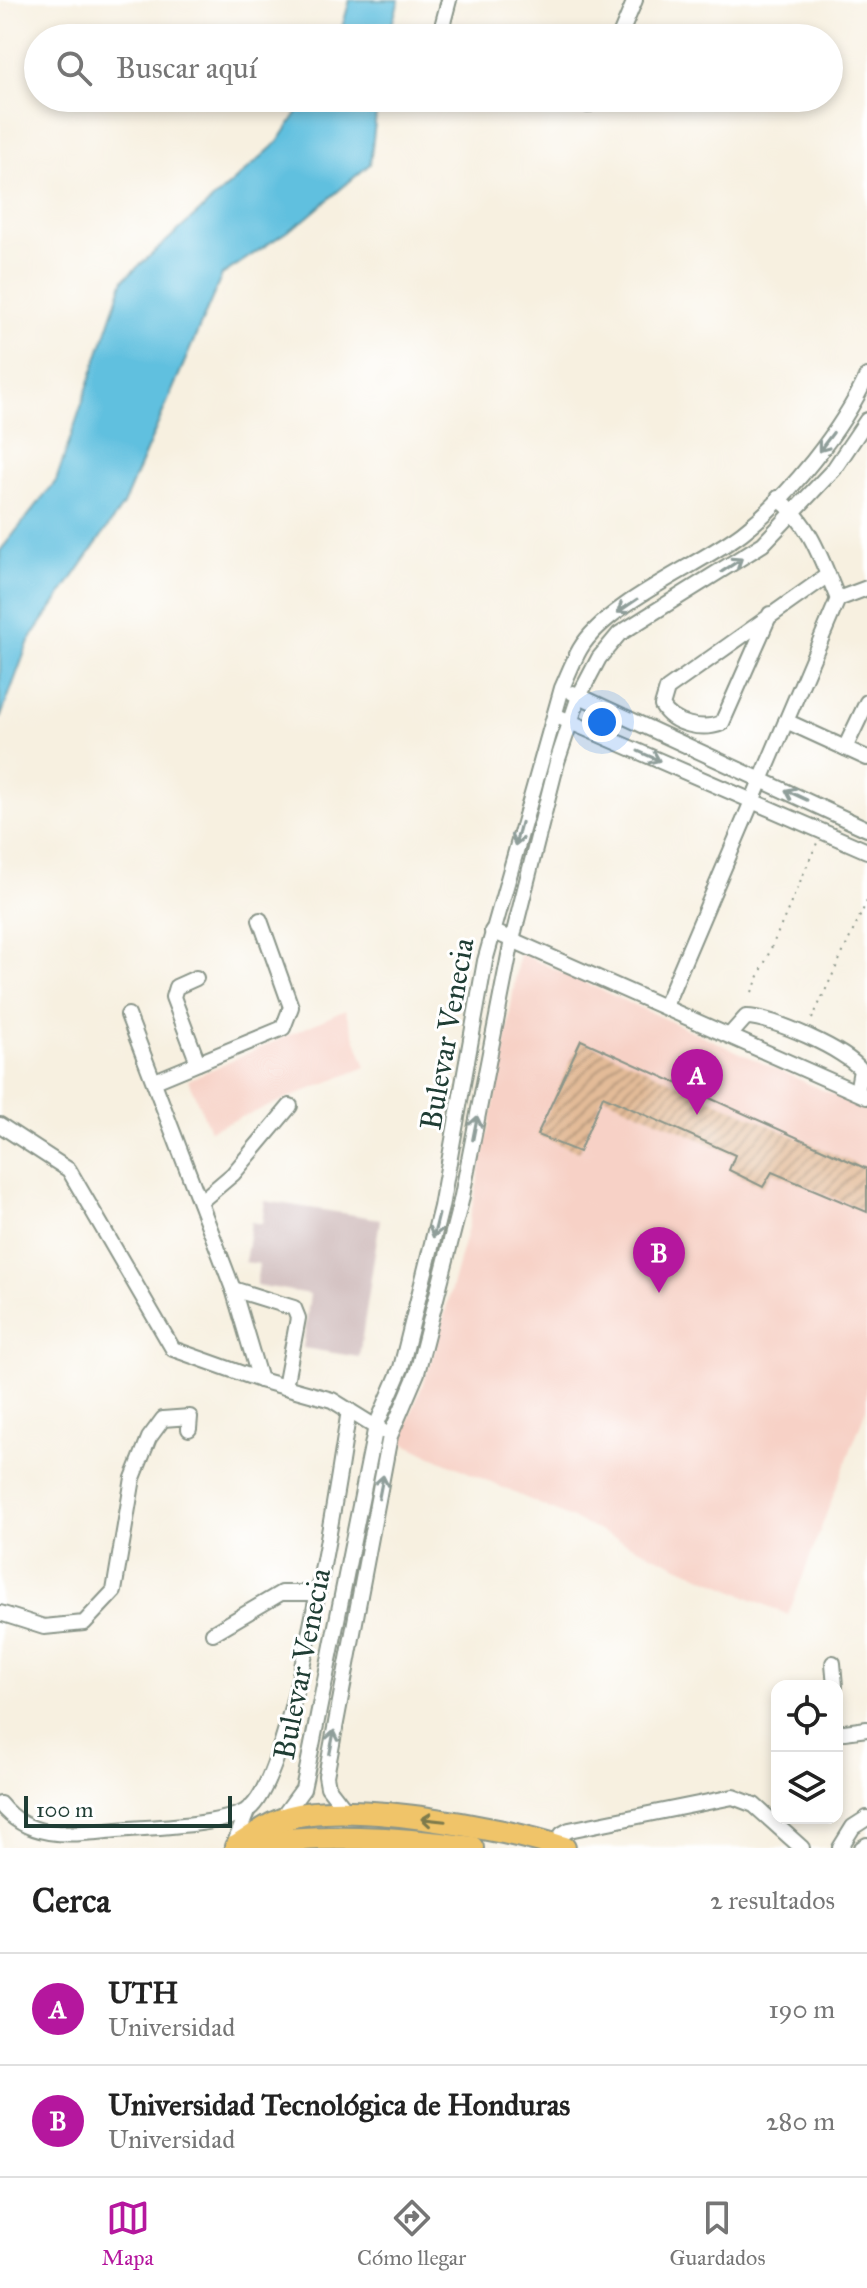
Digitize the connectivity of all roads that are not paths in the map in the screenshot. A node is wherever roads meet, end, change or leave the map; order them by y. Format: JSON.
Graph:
{"nodes":[{"id":1,"x":449,"y":0,"type":"edge"},
{"id":2,"x":635,"y":0,"type":"edge"},
{"id":3,"x":443,"y":24,"type":"edge"},
{"id":4,"x":625,"y":24,"type":"edge"},
{"id":5,"x":867,"y":376,"type":"edge"},
{"id":6,"x":867,"y":420,"type":"edge"},
{"id":7,"x":778,"y":498,"type":"junction"},
{"id":8,"x":796,"y":513,"type":"junction"},
{"id":9,"x":828,"y":575,"type":"junction"},
{"id":10,"x":867,"y":588,"type":"edge"},
{"id":11,"x":838,"y":599,"type":"junction"},
{"id":12,"x":770,"y":614,"type":"junction"},
{"id":13,"x":562,"y":688,"type":"junction"},
{"id":14,"x":579,"y":696,"type":"junction"},
{"id":15,"x":867,"y":702,"type":"edge"},
{"id":16,"x":552,"y":714,"type":"junction"},
{"id":17,"x":568,"y":721,"type":"junction"},
{"id":18,"x":786,"y":721,"type":"junction"},
{"id":19,"x":845,"y":748,"type":"junction"},
{"id":20,"x":867,"y":758,"type":"edge"},
{"id":21,"x":761,"y":779,"type":"junction"},
{"id":22,"x":753,"y":801,"type":"junction"},
{"id":23,"x":867,"y":829,"type":"edge"},
{"id":24,"x":867,"y":851,"type":"edge"},
{"id":25,"x":260,"y":920,"type":"dead end"},
{"id":26,"x":492,"y":931,"type":"junction"},
{"id":27,"x":512,"y":940,"type":"junction"},
{"id":28,"x":196,"y":978,"type":"dead end"},
{"id":29,"x":665,"y":1006,"type":"junction"},
{"id":30,"x":128,"y":1015,"type":"dead end"},
{"id":31,"x":730,"y":1035,"type":"junction"},
{"id":32,"x":198,"y":1063,"type":"junction"},
{"id":33,"x":155,"y":1081,"type":"junction"},
{"id":34,"x":862,"y":1094,"type":"edge"},
{"id":35,"x":290,"y":1106,"type":"dead end"},
{"id":36,"x":0,"y":1125,"type":"edge"},
{"id":37,"x":452,"y":1151,"type":"junction"},
{"id":38,"x":461,"y":1201,"type":"junction"},
{"id":39,"x":200,"y":1202,"type":"junction"},
{"id":40,"x":233,"y":1289,"type":"junction"},
{"id":41,"x":260,"y":1380,"type":"junction"},
{"id":42,"x":285,"y":1387,"type":"junction"},
{"id":43,"x":349,"y":1410,"type":"junction"},
{"id":44,"x":376,"y":1426,"type":"junction"},
{"id":45,"x":189,"y":1429,"type":"dead end"},
{"id":46,"x":390,"y":1436,"type":"junction"},
{"id":47,"x":317,"y":1593,"type":"junction"},
{"id":48,"x":0,"y":1613,"type":"edge"},
{"id":49,"x":213,"y":1633,"type":"dead end"},
{"id":50,"x":833,"y":1663,"type":"dead end"},
{"id":51,"x":834,"y":1680,"type":"edge"},
{"id":52,"x":867,"y":1729,"type":"edge"},
{"id":53,"x":843,"y":1732,"type":"edge"},
{"id":54,"x":328,"y":1787,"type":"junction"},
{"id":55,"x":303,"y":1789,"type":"junction"},
{"id":56,"x":0,"y":1804,"type":"edge"},
{"id":57,"x":248,"y":1809,"type":"junction"},
{"id":58,"x":348,"y":1813,"type":"junction"},
{"id":59,"x":771,"y":1814,"type":"edge"},
{"id":60,"x":867,"y":1818,"type":"edge"},
{"id":61,"x":281,"y":1819,"type":"junction"},
{"id":62,"x":782,"y":1824,"type":"edge"},
{"id":63,"x":867,"y":1845,"type":"edge"},
{"id":64,"x":560,"y":1847,"type":"edge"},
{"id":65,"x":233,"y":1848,"type":"edge"},
{"id":66,"x":472,"y":1848,"type":"edge"},
{"id":67,"x":802,"y":1848,"type":"edge"},
{"id":68,"x":840,"y":1848,"type":"edge"},
{"id":69,"x":862,"y":1848,"type":"edge"}],
"edges":[{"from":1,"to":3,"type":"street"},
{"from":2,"to":4,"type":"street"},
{"from":5,"to":7,"type":"street","name":"Bulevar Venecia","one_way":true},
{"from":6,"to":8,"type":"street","name":"Bulevar Venecia"},
{"from":7,"to":8,"type":"street"},
{"from":7,"to":13,"type":"street","name":"Bulevar Venecia","one_way":true},
{"from":8,"to":9,"type":"street"},
{"from":14,"to":8,"type":"street","name":"Bulevar Venecia","one_way":true},
{"from":9,"to":11,"type":"street"},
{"from":9,"to":12,"type":"street"},
{"from":10,"to":11,"type":"street"},
{"from":11,"to":18,"type":"street"},
{"from":12,"to":12,"type":"street"},
{"from":13,"to":14,"type":"street"},
{"from":13,"to":16,"type":"street","name":"Bulevar Venecia"},
{"from":14,"to":17,"type":"street","name":"Bulevar Venecia"},
{"from":14,"to":21,"type":"street"},
{"from":15,"to":19,"type":"street"},
{"from":16,"to":17,"type":"street"},
{"from":16,"to":26,"type":"street","name":"Bulevar Venecia","one_way":true},
{"from":17,"to":22,"type":"street","one_way":true},
{"from":17,"to":27,"type":"street","name":"Bulevar Venecia"},
{"from":18,"to":19,"type":"street"},
{"from":18,"to":21,"type":"street"},
{"from":19,"to":20,"type":"street"},
{"from":21,"to":22,"type":"street"},
{"from":23,"to":21,"type":"street","one_way":true},
{"from":22,"to":24,"type":"street"},
{"from":22,"to":29,"type":"street"},
{"from":25,"to":32,"type":"street"},
{"from":26,"to":27,"type":"street"},
{"from":26,"to":37,"type":"street","name":"Bulevar Venecia"},
{"from":27,"to":29,"type":"street"},
{"from":38,"to":27,"type":"street","name":"Bulevar Venecia","one_way":true},
{"from":28,"to":32,"type":"street"},
{"from":29,"to":31,"type":"street"},
{"from":30,"to":33,"type":"street"},
{"from":31,"to":34,"type":"street"},
{"from":31,"to":34,"type":"street"},
{"from":32,"to":33,"type":"street"},
{"from":33,"to":39,"type":"street"},
{"from":35,"to":39,"type":"street"},
{"from":36,"to":41,"type":"street"},
{"from":37,"to":38,"type":"street"},
{"from":37,"to":44,"type":"street","name":"Bulevar Venecia","one_way":true},
{"from":38,"to":46,"type":"street","name":"Bulevar Venecia"},
{"from":39,"to":40,"type":"street"},
{"from":40,"to":41,"type":"street"},
{"from":40,"to":42,"type":"street"},
{"from":41,"to":42,"type":"street"},
{"from":42,"to":43,"type":"street"},
{"from":43,"to":44,"type":"street"},
{"from":43,"to":47,"type":"street"},
{"from":44,"to":46,"type":"street"},
{"from":44,"to":55,"type":"street","name":"Bulevar Venecia"},
{"from":45,"to":48,"type":"street"},
{"from":54,"to":46,"type":"street","name":"Bulevar Venecia","one_way":true},
{"from":47,"to":49,"type":"street"},
{"from":47,"to":57,"type":"street"},
{"from":50,"to":51,"type":"street"},
{"from":52,"to":53,"type":"street"},
{"from":54,"to":55,"type":"street"},
{"from":54,"to":58,"type":"street","name":"Bulevar Venecia"},
{"from":55,"to":61,"type":"street","name":"Bulevar Venecia"},
{"from":56,"to":57,"type":"street"},
{"from":57,"to":65,"type":"street"},
{"from":58,"to":61,"type":"highway"},
{"from":64,"to":58,"type":"highway","one_way":true},
{"from":59,"to":64,"type":"street"},
{"from":60,"to":68,"type":"street"},
{"from":61,"to":65,"type":"highway"},
{"from":62,"to":67,"type":"street"},
{"from":63,"to":69,"type":"street"},
{"from":65,"to":66,"type":"highway"}]}
